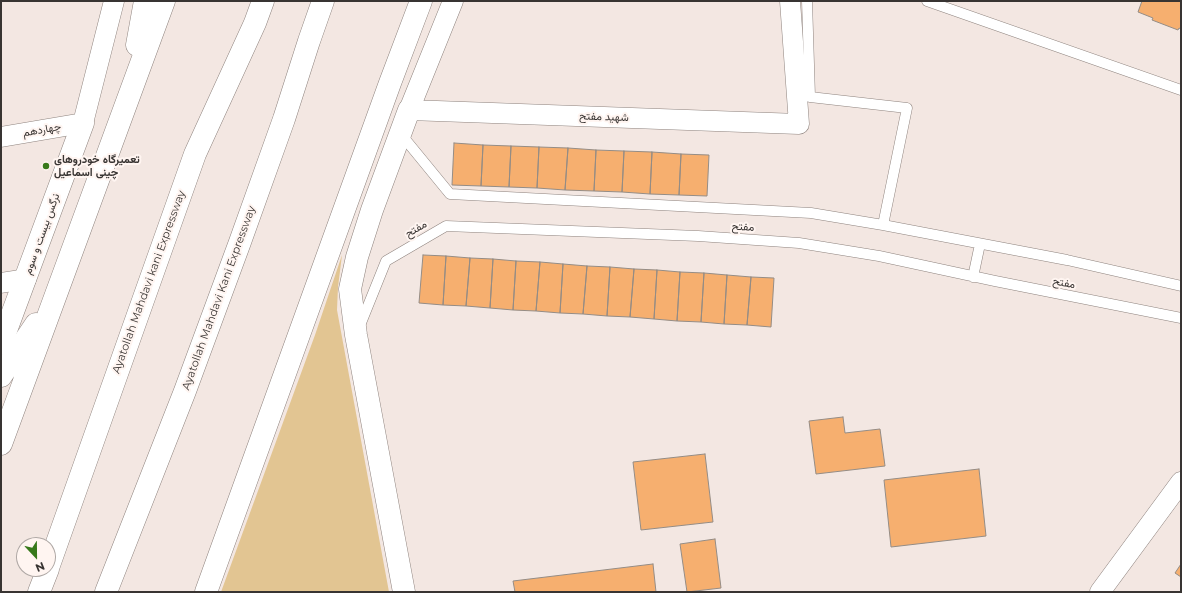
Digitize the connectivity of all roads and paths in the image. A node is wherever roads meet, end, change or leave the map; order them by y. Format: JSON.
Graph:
{"nodes":[{"id":1,"x":114,"y":1,"type":"edge"},
{"id":2,"x":145,"y":1,"type":"edge"},
{"id":3,"x":164,"y":1,"type":"edge"},
{"id":4,"x":263,"y":1,"type":"edge"},
{"id":5,"x":323,"y":1,"type":"edge"},
{"id":6,"x":421,"y":1,"type":"edge"},
{"id":7,"x":453,"y":1,"type":"edge"},
{"id":8,"x":790,"y":1,"type":"edge"},
{"id":9,"x":807,"y":1,"type":"edge"},
{"id":10,"x":927,"y":1,"type":"edge"},
{"id":11,"x":1181,"y":90,"type":"edge"},
{"id":12,"x":128,"y":100,"type":"junction"},
{"id":13,"x":409,"y":110,"type":"junction"},
{"id":14,"x":378,"y":117,"type":"junction"},
{"id":15,"x":83,"y":123,"type":"junction"},
{"id":16,"x":400,"y":133,"type":"junction"},
{"id":17,"x":1,"y":137,"type":"edge"},
{"id":18,"x":387,"y":168,"type":"junction"},
{"id":19,"x":344,"y":212,"type":"junction"},
{"id":20,"x":883,"y":225,"type":"junction"},
{"id":21,"x":980,"y":244,"type":"junction"},
{"id":22,"x":973,"y":276,"type":"junction"},
{"id":23,"x":26,"y":279,"type":"junction"},
{"id":24,"x":1,"y":283,"type":"edge"},
{"id":25,"x":1181,"y":286,"type":"edge"},
{"id":26,"x":55,"y":297,"type":"junction"},
{"id":27,"x":1181,"y":318,"type":"edge"},
{"id":28,"x":356,"y":335,"type":"junction"},
{"id":29,"x":1,"y":344,"type":"edge"},
{"id":30,"x":1,"y":376,"type":"edge"},
{"id":31,"x":1,"y":444,"type":"edge"},
{"id":32,"x":1181,"y":482,"type":"edge"},
{"id":33,"x":56,"y":546,"type":"edge"},
{"id":34,"x":45,"y":577,"type":"edge"},
{"id":35,"x":40,"y":592,"type":"edge"},
{"id":36,"x":106,"y":592,"type":"edge"},
{"id":37,"x":206,"y":592,"type":"edge"},
{"id":38,"x":404,"y":592,"type":"edge"},
{"id":39,"x":1100,"y":592,"type":"edge"}],
"edges":[{"from":1,"to":15,"type":"street"},
{"from":2,"to":12,"type":"main road"},
{"from":3,"to":12,"type":"main road"},
{"from":4,"to":33,"type":"main road","name":"Ayatollah Mahdavi kani Expressway"},
{"from":5,"to":36,"type":"main road","name":"Ayatollah Mahdavi Kani Expressway"},
{"from":6,"to":14,"type":"main road"},
{"from":7,"to":13,"type":"street"},
{"from":8,"to":13,"type":"street","name":"شهید مفتح"},
{"from":9,"to":20,"type":"lane"},
{"from":10,"to":11,"type":"lane"},
{"from":12,"to":26,"type":"main road"},
{"from":13,"to":16,"type":"main road"},
{"from":14,"to":18,"type":"main road"},
{"from":14,"to":19,"type":"main road"},
{"from":15,"to":17,"type":"street","name":"چهاردهم"},
{"from":15,"to":23,"type":"main road","name":"نرگس بیست و سوم"},
{"from":16,"to":18,"type":"main road"},
{"from":16,"to":20,"type":"lane","name":"مفتح"},
{"from":18,"to":19,"type":"main road"},
{"from":18,"to":28,"type":"main road"},
{"from":19,"to":37,"type":"main road"},
{"from":20,"to":21,"type":"lane","name":"مفتح"},
{"from":21,"to":22,"type":"lane"},
{"from":21,"to":25,"type":"lane","name":"مفتح"},
{"from":22,"to":27,"type":"lane","name":"مفتح"},
{"from":22,"to":28,"type":"lane","name":"مفتح"},
{"from":23,"to":24,"type":"street"},
{"from":23,"to":29,"type":"main road","name":"نرگس بیست و سوم"},
{"from":26,"to":30,"type":"main road"},
{"from":26,"to":31,"type":"main road"},
{"from":28,"to":38,"type":"main road"},
{"from":32,"to":39,"type":"street"},
{"from":34,"to":35,"type":"main road","name":"Ayatollah Mahdavi kani Expressway"}]}
